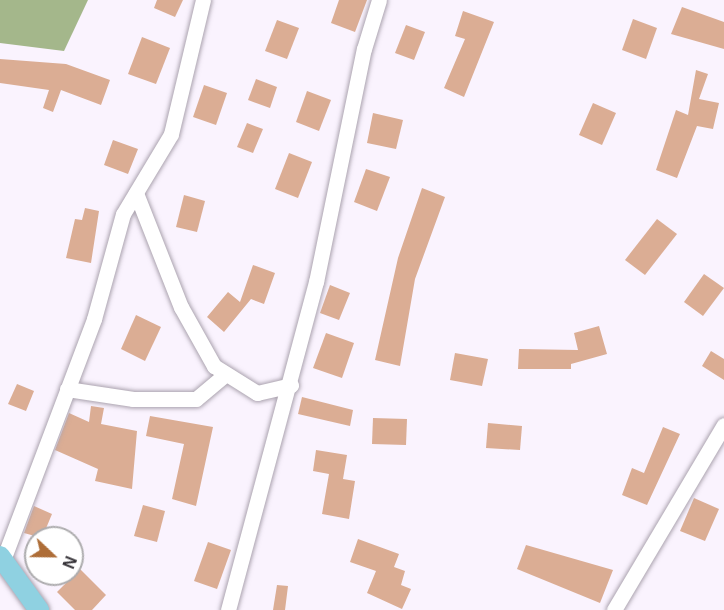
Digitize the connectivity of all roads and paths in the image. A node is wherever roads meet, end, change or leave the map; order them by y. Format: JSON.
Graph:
{"nodes":[{"id":1,"x":202,"y":0,"type":"edge"},
{"id":2,"x":379,"y":0,"type":"edge"},
{"id":3,"x":136,"y":193,"type":"junction"},
{"id":4,"x":223,"y":376,"type":"junction"},
{"id":5,"x":291,"y":385,"type":"junction"},
{"id":6,"x":67,"y":389,"type":"junction"},
{"id":7,"x":724,"y":425,"type":"edge"},
{"id":8,"x":2,"y":558,"type":"edge"},
{"id":9,"x":39,"y":610,"type":"edge"},
{"id":10,"x":228,"y":610,"type":"edge"},
{"id":11,"x":614,"y":610,"type":"edge"}],
"edges":[{"from":1,"to":3,"type":"street"},
{"from":2,"to":5,"type":"street"},
{"from":3,"to":4,"type":"street"},
{"from":3,"to":6,"type":"street"},
{"from":4,"to":5,"type":"street"},
{"from":4,"to":6,"type":"street"},
{"from":5,"to":10,"type":"street"},
{"from":6,"to":8,"type":"street"},
{"from":7,"to":11,"type":"street"},
{"from":8,"to":9,"type":"main road"}]}
